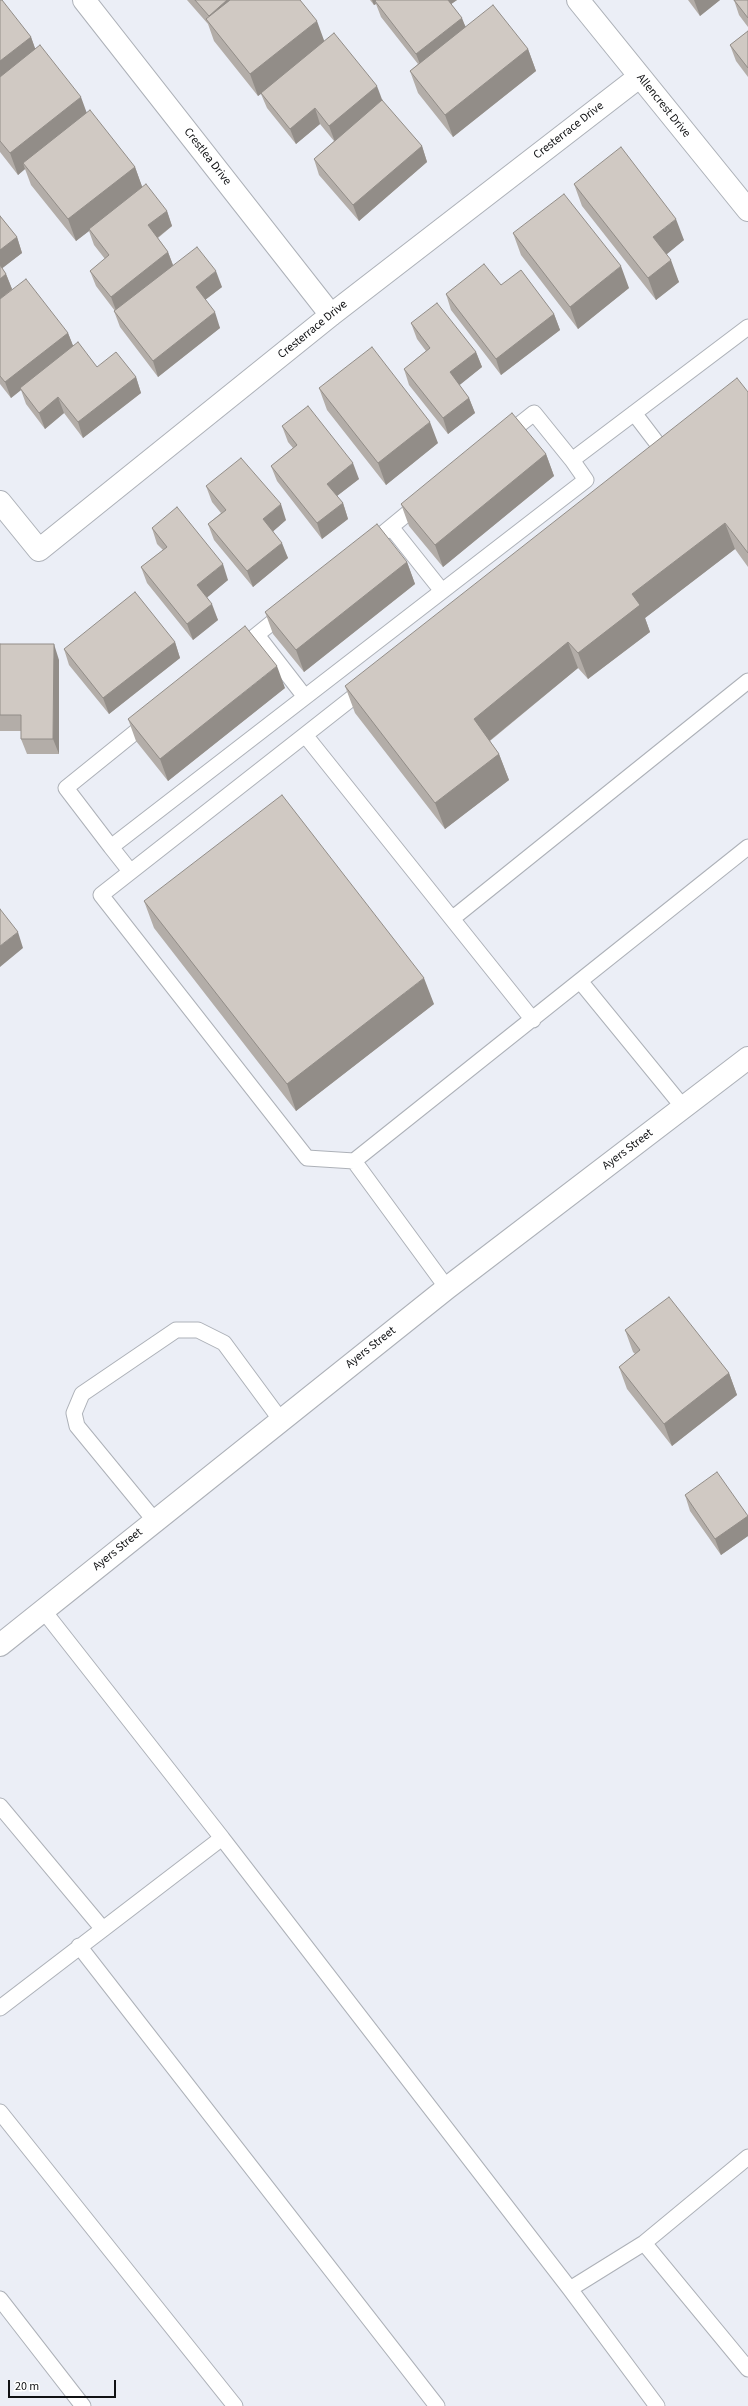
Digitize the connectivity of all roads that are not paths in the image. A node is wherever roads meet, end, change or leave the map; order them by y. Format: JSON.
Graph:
{"nodes":[{"id":1,"x":84,"y":0,"type":"edge"},
{"id":2,"x":578,"y":0,"type":"edge"},
{"id":3,"x":639,"y":77,"type":"junction"},
{"id":4,"x":748,"y":210,"type":"edge"},
{"id":5,"x":331,"y":315,"type":"junction"},
{"id":6,"x":746,"y":332,"type":"edge"},
{"id":7,"x":634,"y":413,"type":"junction"},
{"id":8,"x":497,"y":443,"type":"edge"},
{"id":9,"x":572,"y":460,"type":"junction"},
{"id":10,"x":641,"y":468,"type":"edge"},
{"id":11,"x":434,"y":492,"type":"edge"},
{"id":12,"x":0,"y":502,"type":"edge"},
{"id":13,"x":391,"y":527,"type":"junction"},
{"id":14,"x":354,"y":556,"type":"edge"},
{"id":15,"x":442,"y":591,"type":"junction"},
{"id":16,"x":294,"y":605,"type":"edge"},
{"id":17,"x":257,"y":635,"type":"junction"},
{"id":18,"x":226,"y":660,"type":"edge"},
{"id":19,"x":375,"y":679,"type":"edge"},
{"id":20,"x":748,"y":681,"type":"edge"},
{"id":21,"x":305,"y":697,"type":"junction"},
{"id":22,"x":158,"y":714,"type":"edge"},
{"id":23,"x":305,"y":735,"type":"junction"},
{"id":24,"x":111,"y":847,"type":"junction"},
{"id":25,"x":748,"y":847,"type":"edge"},
{"id":26,"x":130,"y":871,"type":"junction"},
{"id":27,"x":453,"y":918,"type":"junction"},
{"id":28,"x":580,"y":981,"type":"junction"},
{"id":29,"x":533,"y":1020,"type":"junction"},
{"id":30,"x":748,"y":1058,"type":"edge"},
{"id":31,"x":683,"y":1107,"type":"junction"},
{"id":32,"x":354,"y":1161,"type":"junction"},
{"id":33,"x":447,"y":1288,"type":"junction"},
{"id":34,"x":280,"y":1419,"type":"junction"},
{"id":35,"x":155,"y":1521,"type":"junction"},
{"id":36,"x":43,"y":1610,"type":"junction"},
{"id":37,"x":0,"y":1645,"type":"edge"},
{"id":38,"x":0,"y":1806,"type":"edge"},
{"id":39,"x":222,"y":1838,"type":"junction"},
{"id":40,"x":102,"y":1928,"type":"junction"},
{"id":41,"x":80,"y":1946,"type":"junction"},
{"id":42,"x":0,"y":2008,"type":"edge"},
{"id":43,"x":0,"y":2112,"type":"edge"},
{"id":44,"x":748,"y":2157,"type":"edge"},
{"id":45,"x":644,"y":2244,"type":"junction"},
{"id":46,"x":570,"y":2289,"type":"junction"},
{"id":47,"x":0,"y":2299,"type":"edge"},
{"id":48,"x":748,"y":2369,"type":"edge"},
{"id":49,"x":83,"y":2406,"type":"edge"},
{"id":50,"x":235,"y":2406,"type":"edge"},
{"id":51,"x":436,"y":2406,"type":"edge"},
{"id":52,"x":657,"y":2406,"type":"edge"}],
"edges":[{"from":1,"to":5,"type":"street","name":"Crestlea Drive"},
{"from":2,"to":3,"type":"street","name":"Allencrest Drive"},
{"from":3,"to":4,"type":"street","name":"Allencrest Drive"},
{"from":3,"to":5,"type":"street","name":"Cresterrace Drive"},
{"from":5,"to":12,"type":"street","name":"Cresterrace Drive"},
{"from":6,"to":7,"type":"lane"},
{"from":7,"to":9,"type":"lane"},
{"from":7,"to":10,"type":"lane"},
{"from":8,"to":9,"type":"lane"},
{"from":9,"to":15,"type":"lane"},
{"from":11,"to":13,"type":"lane"},
{"from":13,"to":14,"type":"lane"},
{"from":13,"to":15,"type":"lane"},
{"from":15,"to":21,"type":"lane"},
{"from":16,"to":17,"type":"lane"},
{"from":17,"to":18,"type":"lane"},
{"from":17,"to":21,"type":"lane"},
{"from":19,"to":23,"type":"lane"},
{"from":20,"to":27,"type":"lane"},
{"from":21,"to":24,"type":"lane"},
{"from":22,"to":24,"type":"lane"},
{"from":23,"to":26,"type":"lane"},
{"from":23,"to":27,"type":"lane"},
{"from":24,"to":26,"type":"lane"},
{"from":25,"to":28,"type":"lane"},
{"from":26,"to":32,"type":"lane"},
{"from":27,"to":29,"type":"lane"},
{"from":28,"to":29,"type":"lane"},
{"from":28,"to":31,"type":"lane"},
{"from":29,"to":32,"type":"lane"},
{"from":30,"to":31,"type":"street","name":"Ayers Street"},
{"from":31,"to":33,"type":"street","name":"Ayers Street"},
{"from":32,"to":33,"type":"lane"},
{"from":33,"to":34,"type":"street","name":"Ayers Street"},
{"from":34,"to":35,"type":"street","name":"Ayers Street"},
{"from":34,"to":35,"type":"lane"},
{"from":35,"to":36,"type":"street","name":"Ayers Street"},
{"from":36,"to":37,"type":"street","name":"Ayers Street"},
{"from":36,"to":39,"type":"lane"},
{"from":38,"to":40,"type":"lane"},
{"from":39,"to":40,"type":"lane"},
{"from":39,"to":46,"type":"lane"},
{"from":40,"to":41,"type":"lane"},
{"from":41,"to":42,"type":"lane"},
{"from":41,"to":51,"type":"lane"},
{"from":43,"to":50,"type":"lane"},
{"from":44,"to":45,"type":"lane"},
{"from":45,"to":46,"type":"lane"},
{"from":45,"to":48,"type":"lane"},
{"from":46,"to":52,"type":"lane"},
{"from":47,"to":49,"type":"lane"}]}
